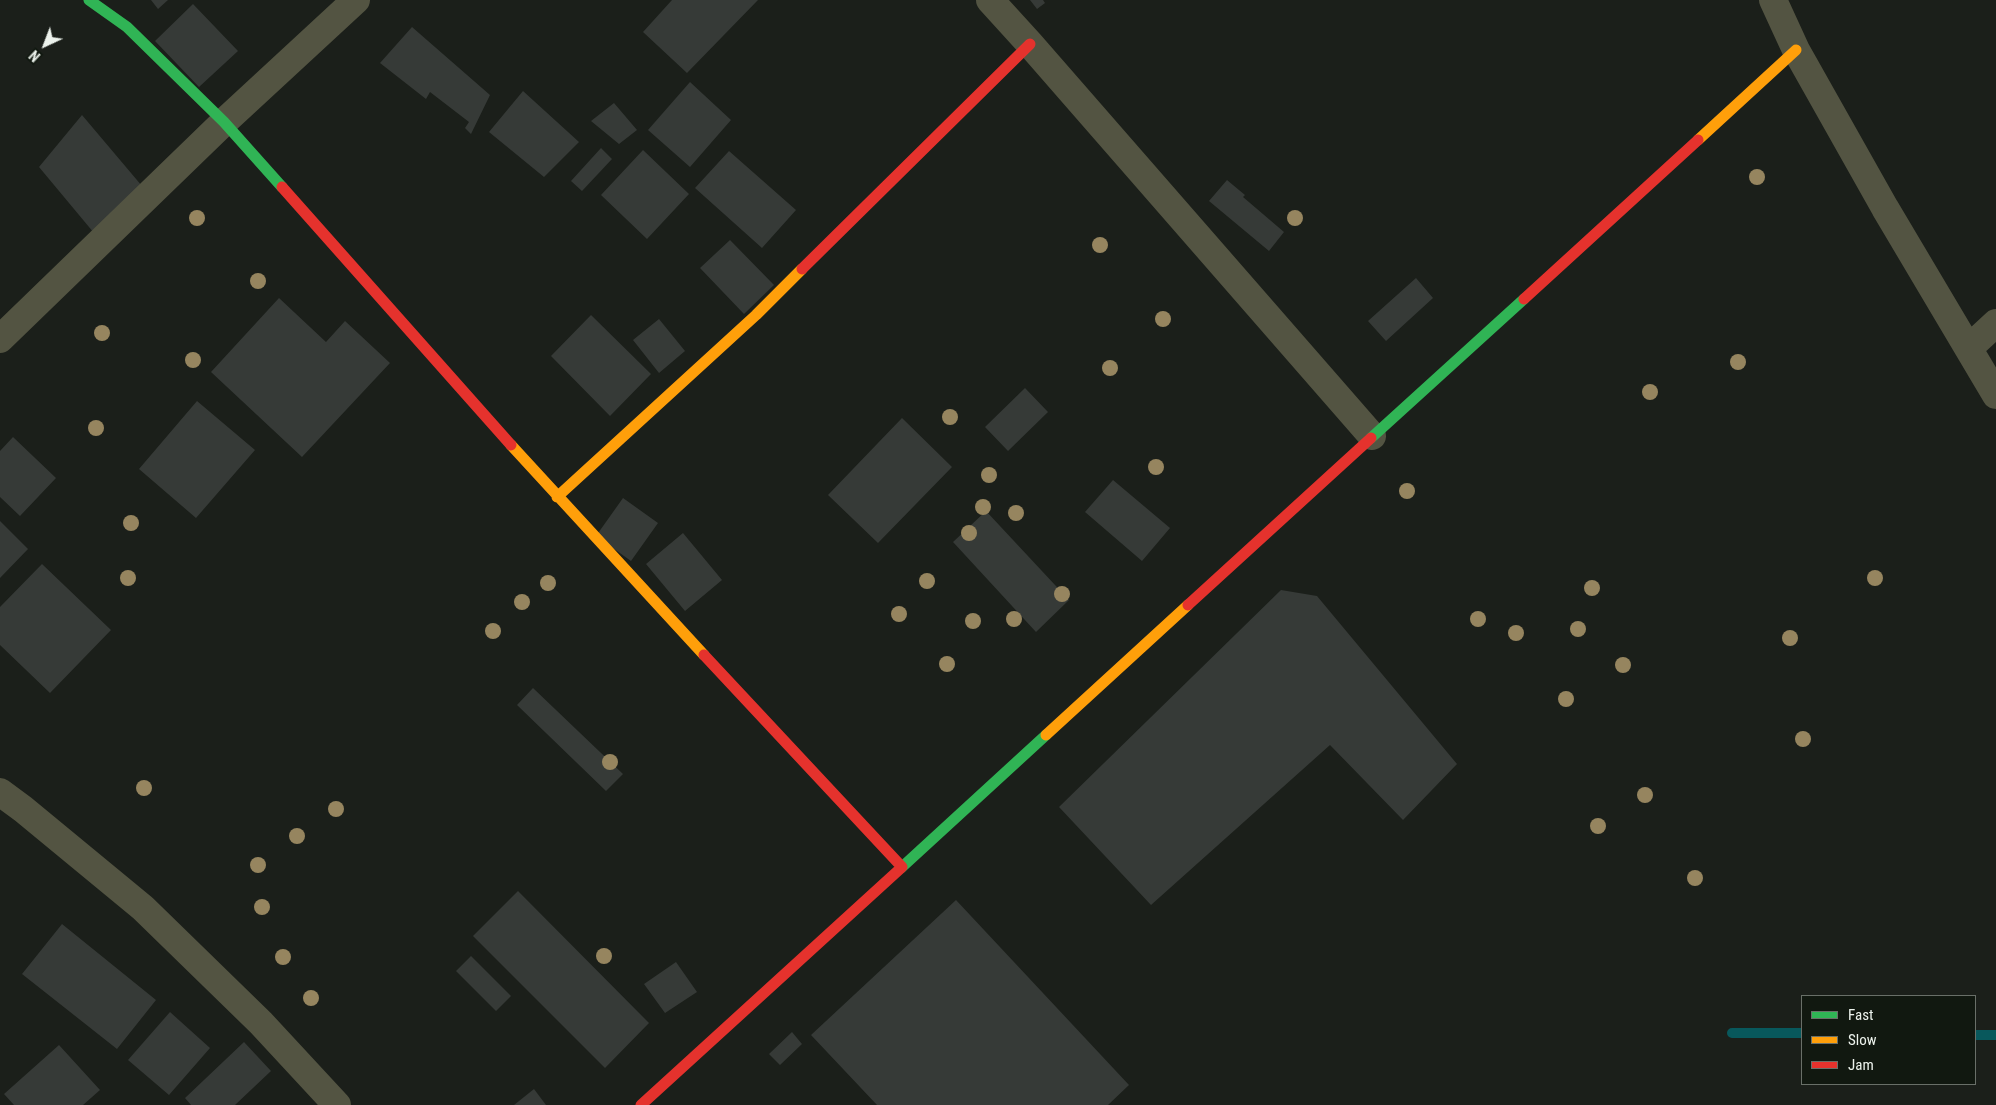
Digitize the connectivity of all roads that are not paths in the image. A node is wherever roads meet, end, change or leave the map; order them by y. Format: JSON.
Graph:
{"nodes":[{"id":1,"x":89,"y":0,"type":"edge"},
{"id":2,"x":356,"y":0,"type":"edge"},
{"id":3,"x":990,"y":0,"type":"edge"},
{"id":4,"x":1773,"y":0,"type":"edge"},
{"id":5,"x":1030,"y":44,"type":"junction"},
{"id":6,"x":1796,"y":50,"type":"junction"},
{"id":7,"x":224,"y":122,"type":"junction"},
{"id":8,"x":1996,"y":322,"type":"edge"},
{"id":9,"x":0,"y":339,"type":"edge"},
{"id":10,"x":1969,"y":348,"type":"junction"},
{"id":11,"x":1996,"y":395,"type":"edge"},
{"id":12,"x":1372,"y":436,"type":"junction"},
{"id":13,"x":557,"y":498,"type":"junction"},
{"id":14,"x":0,"y":792,"type":"edge"},
{"id":15,"x":902,"y":867,"type":"junction"},
{"id":16,"x":337,"y":1105,"type":"edge"},
{"id":17,"x":641,"y":1105,"type":"edge"}],
"edges":[{"from":1,"to":7,"type":"street"},
{"from":2,"to":7,"type":"street"},
{"from":3,"to":5,"type":"street"},
{"from":4,"to":6,"type":"street"},
{"from":5,"to":12,"type":"street"},
{"from":5,"to":13,"type":"street"},
{"from":6,"to":10,"type":"street"},
{"from":6,"to":12,"type":"street"},
{"from":7,"to":9,"type":"street"},
{"from":7,"to":13,"type":"street"},
{"from":8,"to":10,"type":"street"},
{"from":10,"to":11,"type":"street"},
{"from":12,"to":15,"type":"street"},
{"from":13,"to":15,"type":"street"},
{"from":14,"to":16,"type":"street"},
{"from":15,"to":17,"type":"street"}]}
